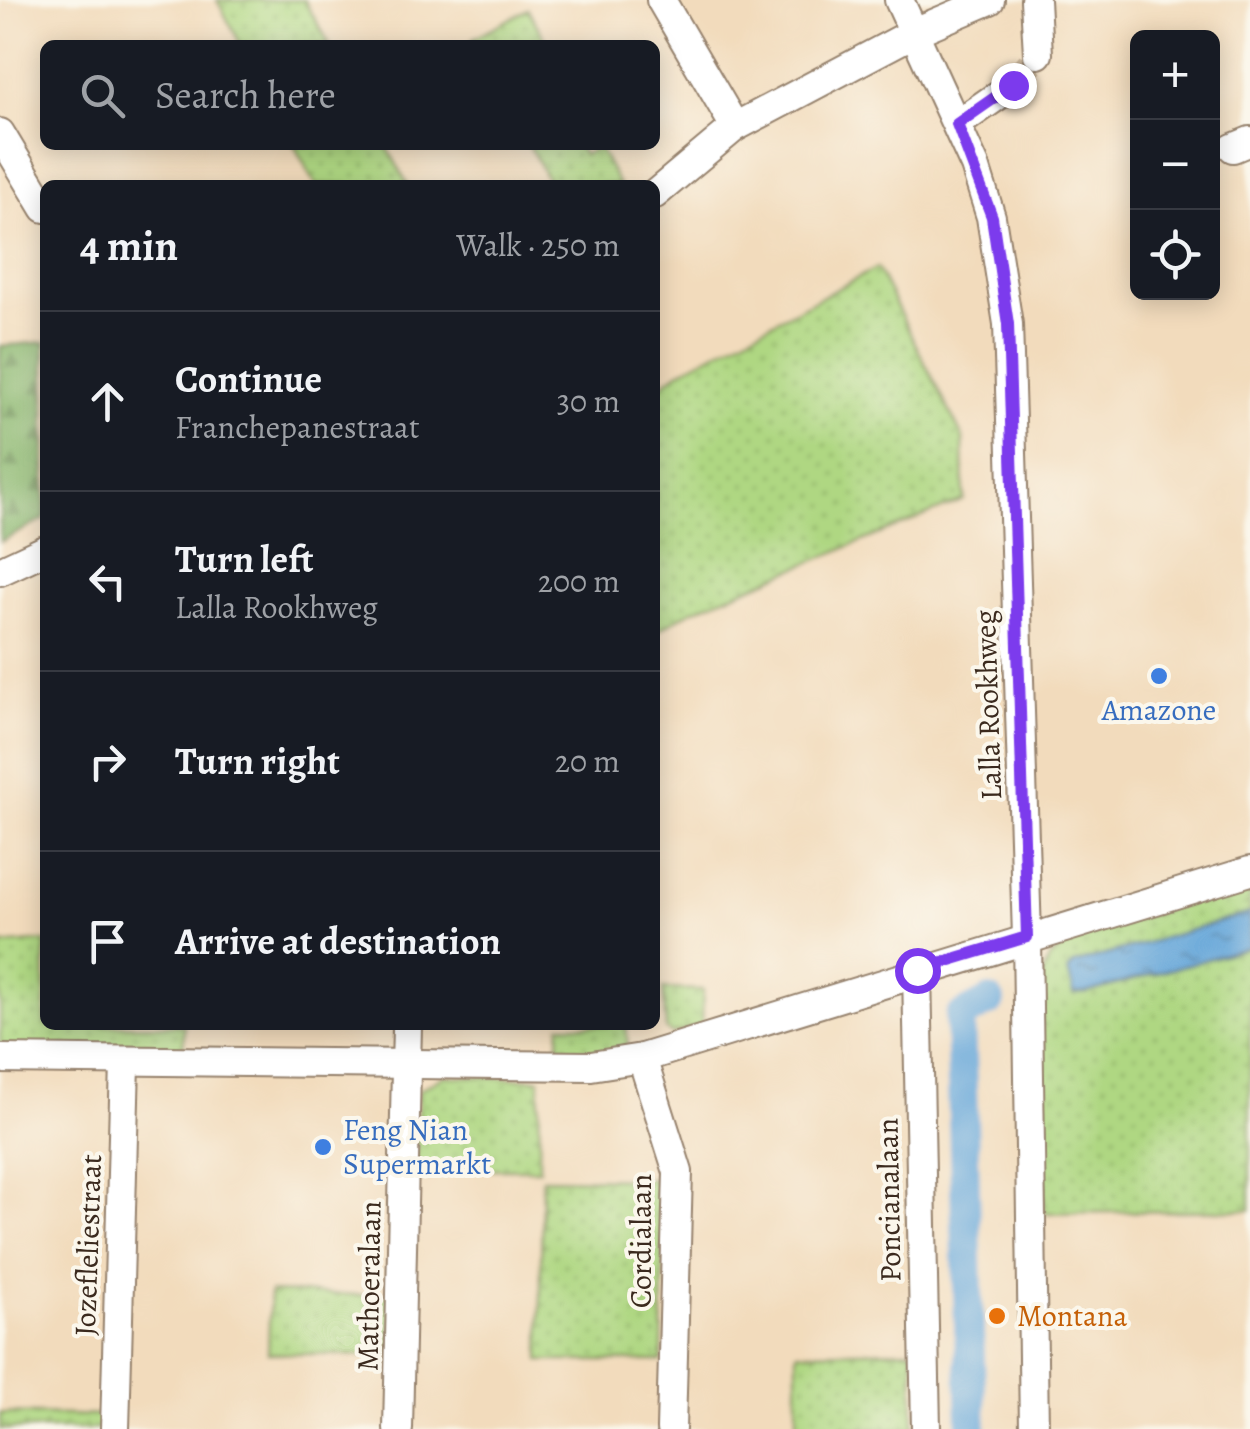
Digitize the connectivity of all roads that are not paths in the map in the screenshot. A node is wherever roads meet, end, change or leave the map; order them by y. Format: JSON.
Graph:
{"nodes":[{"id":1,"x":661,"y":0,"type":"edge"},
{"id":2,"x":899,"y":0,"type":"edge"},
{"id":3,"x":990,"y":0,"type":"edge"},
{"id":4,"x":1034,"y":0,"type":"edge"},
{"id":5,"x":916,"y":31,"type":"junction"},
{"id":6,"x":1038,"y":54,"type":"tunnel mouth"},
{"id":7,"x":1013,"y":85,"type":"tunnel mouth"},
{"id":8,"x":957,"y":124,"type":"junction"},
{"id":9,"x":735,"y":127,"type":"junction"},
{"id":10,"x":0,"y":133,"type":"edge"},
{"id":11,"x":660,"y":190,"type":"edge"},
{"id":12,"x":40,"y":200,"type":"edge"},
{"id":13,"x":40,"y":552,"type":"edge"},
{"id":14,"x":0,"y":571,"type":"edge"},
{"id":15,"x":1250,"y":872,"type":"edge"},
{"id":16,"x":1027,"y":937,"type":"junction"},
{"id":17,"x":917,"y":970,"type":"junction"},
{"id":18,"x":407,"y":1030,"type":"edge"},
{"id":19,"x":642,"y":1058,"type":"junction"},
{"id":20,"x":0,"y":1060,"type":"edge"},
{"id":21,"x":126,"y":1064,"type":"junction"},
{"id":22,"x":407,"y":1066,"type":"junction"},
{"id":23,"x":116,"y":1429,"type":"edge"},
{"id":24,"x":398,"y":1429,"type":"edge"},
{"id":25,"x":671,"y":1429,"type":"edge"},
{"id":26,"x":926,"y":1429,"type":"edge"},
{"id":27,"x":1034,"y":1429,"type":"edge"}],
"edges":[{"from":1,"to":9,"type":"street"},
{"from":2,"to":5,"type":"street","name":"Lalla Rookhweg"},
{"from":3,"to":5,"type":"street"},
{"from":4,"to":6,"type":"street"},
{"from":5,"to":8,"type":"street","name":"Lalla Rookhweg"},
{"from":5,"to":9,"type":"street"},
{"from":7,"to":8,"type":"street"},
{"from":8,"to":16,"type":"street","name":"Lalla Rookhweg"},
{"from":9,"to":11,"type":"street"},
{"from":10,"to":12,"type":"street"},
{"from":13,"to":14,"type":"street"},
{"from":15,"to":16,"type":"street"},
{"from":16,"to":17,"type":"street"},
{"from":16,"to":27,"type":"street","name":"Lalla Rookhweg"},
{"from":17,"to":19,"type":"street"},
{"from":17,"to":26,"type":"street","name":"Poncianalaan"},
{"from":18,"to":22,"type":"street","name":"Mathoeralaan"},
{"from":19,"to":22,"type":"street"},
{"from":19,"to":25,"type":"street","name":"Cordialaan"},
{"from":20,"to":21,"type":"street"},
{"from":21,"to":22,"type":"street"},
{"from":21,"to":23,"type":"street","name":"Jozefleliestraat"},
{"from":22,"to":24,"type":"street","name":"Mathoeralaan"}]}
